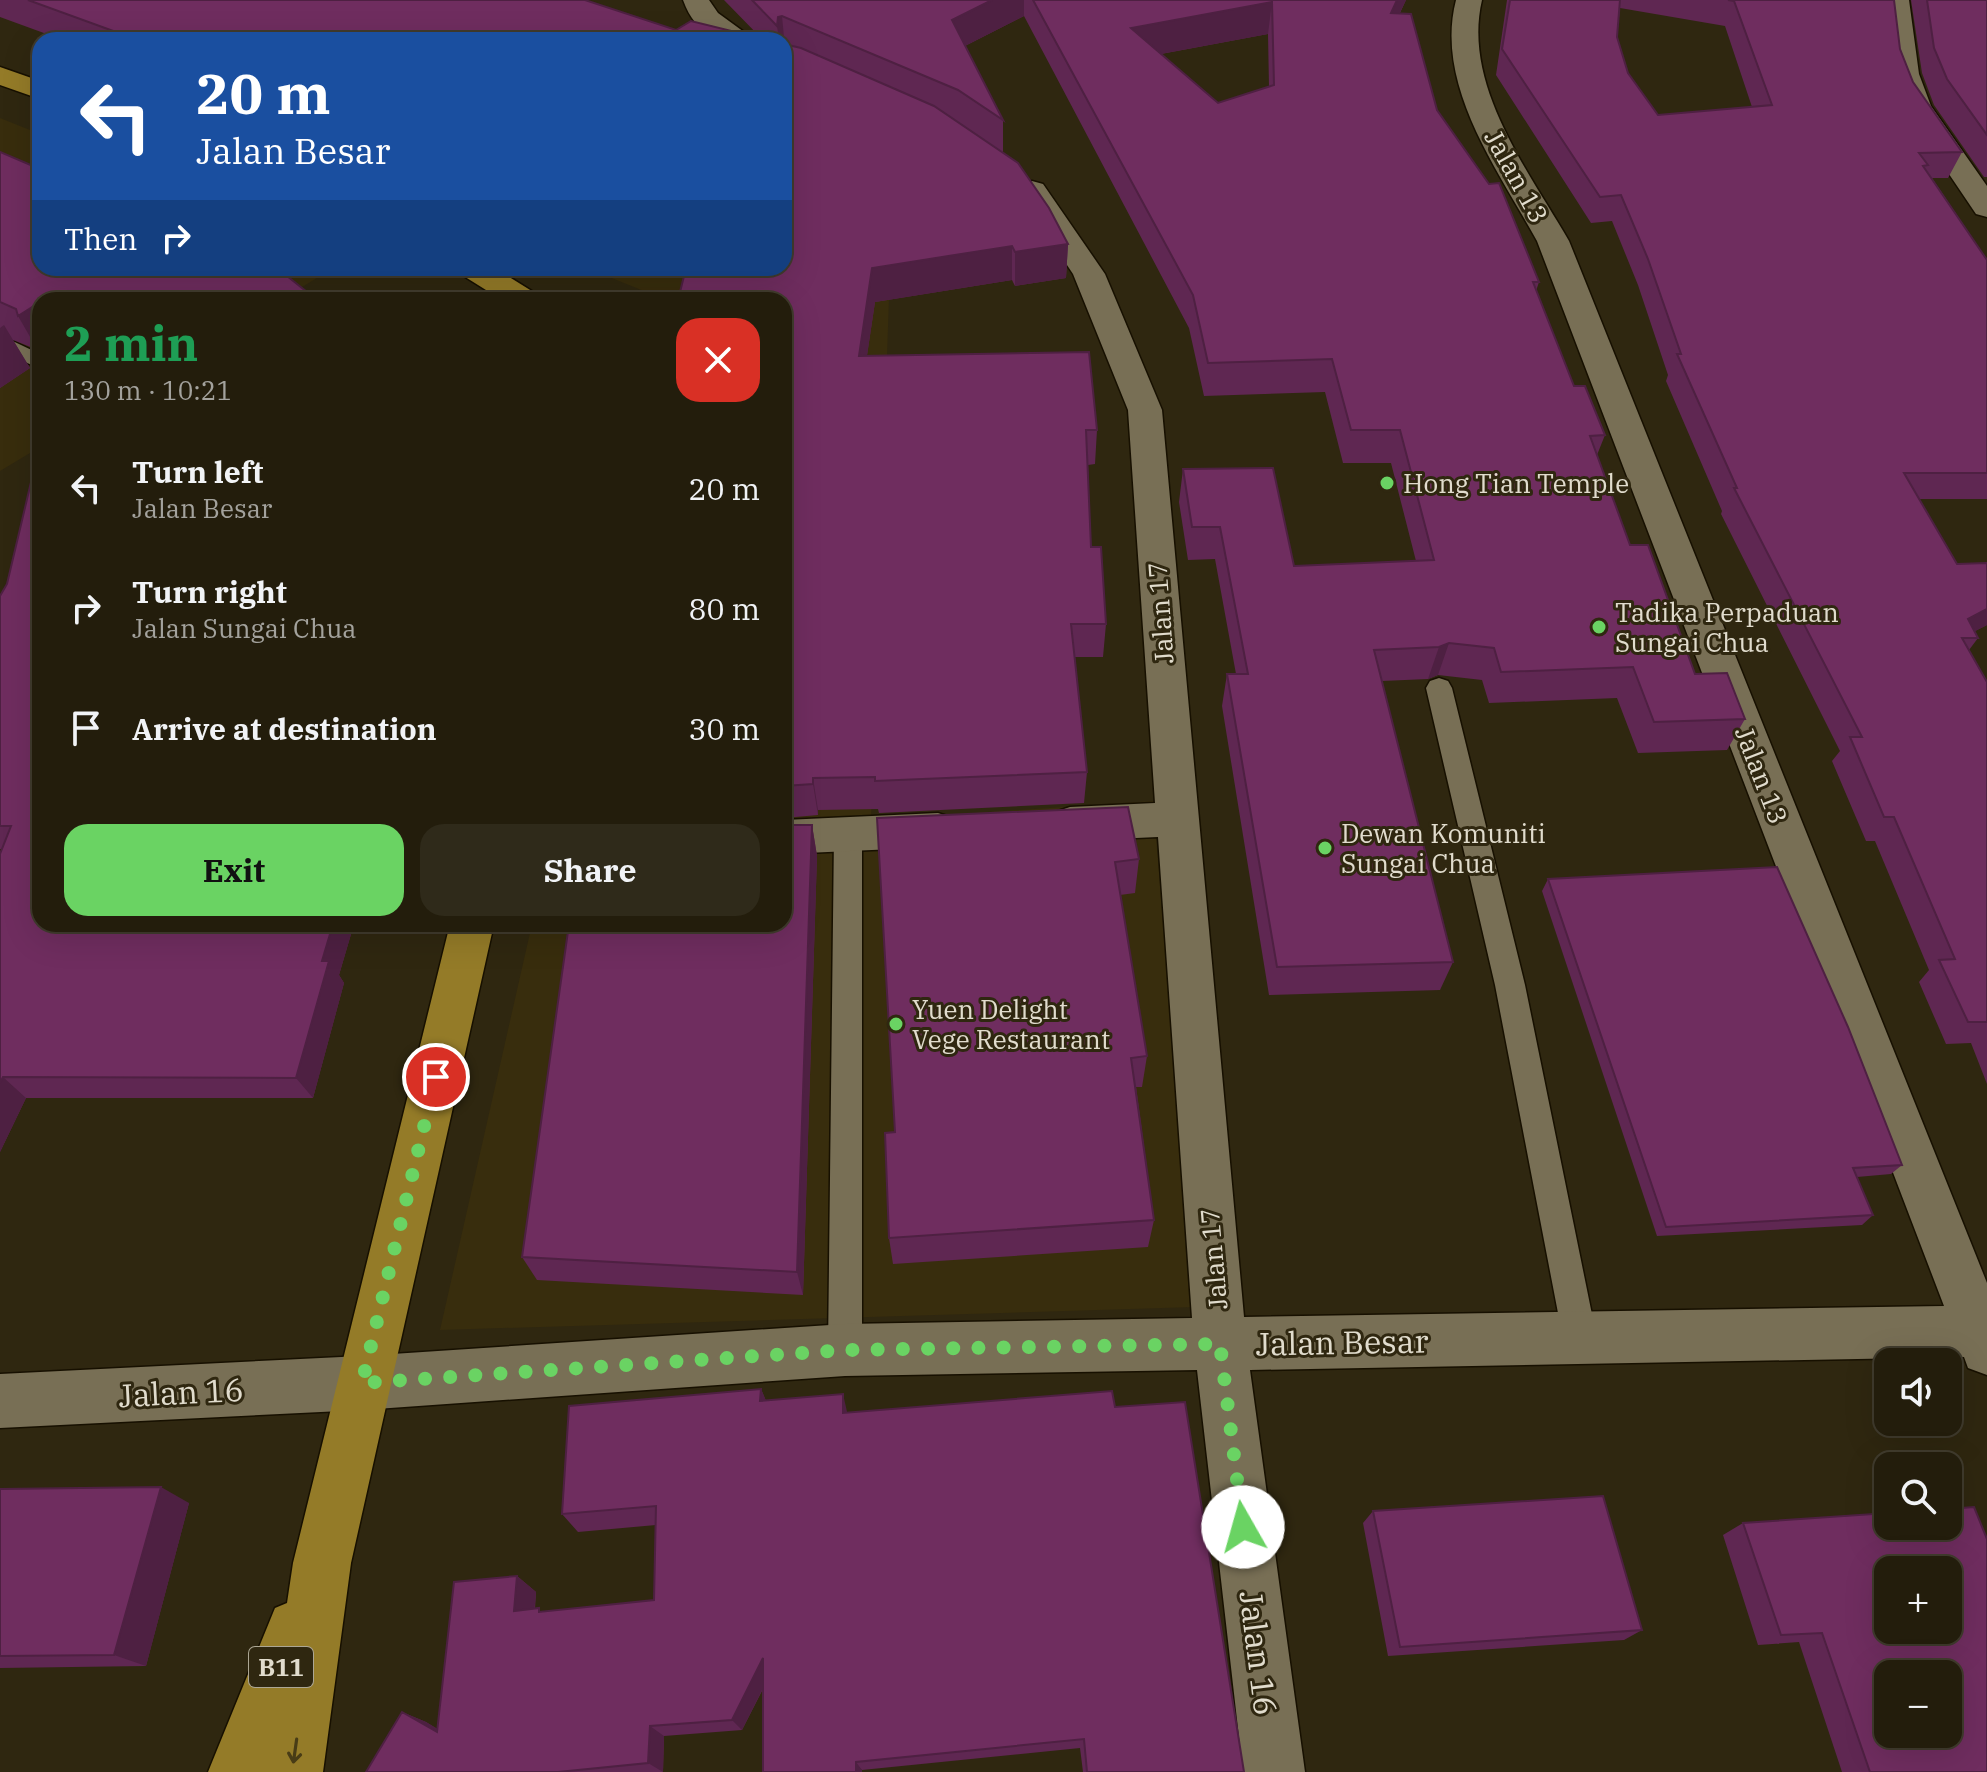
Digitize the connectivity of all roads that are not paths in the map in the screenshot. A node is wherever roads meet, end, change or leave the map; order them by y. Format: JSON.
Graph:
{"nodes":[{"id":1,"x":696,"y":0,"type":"edge"},
{"id":2,"x":1469,"y":0,"type":"edge"},
{"id":3,"x":1896,"y":0,"type":"edge"},
{"id":4,"x":728,"y":32,"type":"edge"},
{"id":5,"x":0,"y":75,"type":"edge"},
{"id":6,"x":32,"y":88,"type":"edge"},
{"id":7,"x":1007,"y":173,"type":"edge"},
{"id":8,"x":1987,"y":208,"type":"edge"},
{"id":9,"x":486,"y":276,"type":"edge"},
{"id":10,"x":511,"y":292,"type":"edge"},
{"id":11,"x":0,"y":342,"type":"edge"},
{"id":12,"x":32,"y":358,"type":"edge"},
{"id":13,"x":1439,"y":688,"type":"dead end"},
{"id":14,"x":1176,"y":819,"type":"junction"},
{"id":15,"x":1035,"y":825,"type":"edge"},
{"id":16,"x":973,"y":828,"type":"edge"},
{"id":17,"x":848,"y":834,"type":"junction"},
{"id":18,"x":792,"y":837,"type":"edge"},
{"id":19,"x":470,"y":932,"type":"edge"},
{"id":20,"x":1985,"y":1337,"type":"edge"},
{"id":21,"x":1580,"y":1339,"type":"junction"},
{"id":22,"x":1220,"y":1344,"type":"junction"},
{"id":23,"x":845,"y":1350,"type":"junction"},
{"id":24,"x":362,"y":1383,"type":"junction"},
{"id":25,"x":0,"y":1401,"type":"edge"},
{"id":26,"x":322,"y":1563,"type":"junction"},
{"id":27,"x":239,"y":1772,"type":"edge"},
{"id":28,"x":292,"y":1772,"type":"edge"},
{"id":29,"x":1274,"y":1772,"type":"edge"}],
"edges":[{"from":1,"to":4,"type":"street"},
{"from":2,"to":20,"type":"street","name":"Jalan 13"},
{"from":3,"to":8,"type":"street"},
{"from":5,"to":6,"type":"main road"},
{"from":7,"to":14,"type":"street","name":"Jalan 17"},
{"from":9,"to":10,"type":"main road"},
{"from":11,"to":12,"type":"lane"},
{"from":13,"to":21,"type":"lane"},
{"from":14,"to":15,"type":"street"},
{"from":14,"to":22,"type":"street","name":"Jalan 17"},
{"from":16,"to":17,"type":"street"},
{"from":17,"to":18,"type":"street"},
{"from":17,"to":23,"type":"lane"},
{"from":19,"to":24,"type":"main road","number":"B11"},
{"from":20,"to":21,"type":"street","name":"Jalan Besar"},
{"from":21,"to":22,"type":"street","name":"Jalan Besar"},
{"from":22,"to":23,"type":"street","name":"Jalan Besar"},
{"from":22,"to":29,"type":"street","name":"Jalan 16"},
{"from":23,"to":24,"type":"street","name":"Jalan Besar"},
{"from":24,"to":25,"type":"street","name":"Jalan 16"},
{"from":24,"to":26,"type":"main road","number":"B11"},
{"from":26,"to":27,"type":"main road","number":"B11"},
{"from":26,"to":28,"type":"main road","number":"B11","one_way":true}]}
